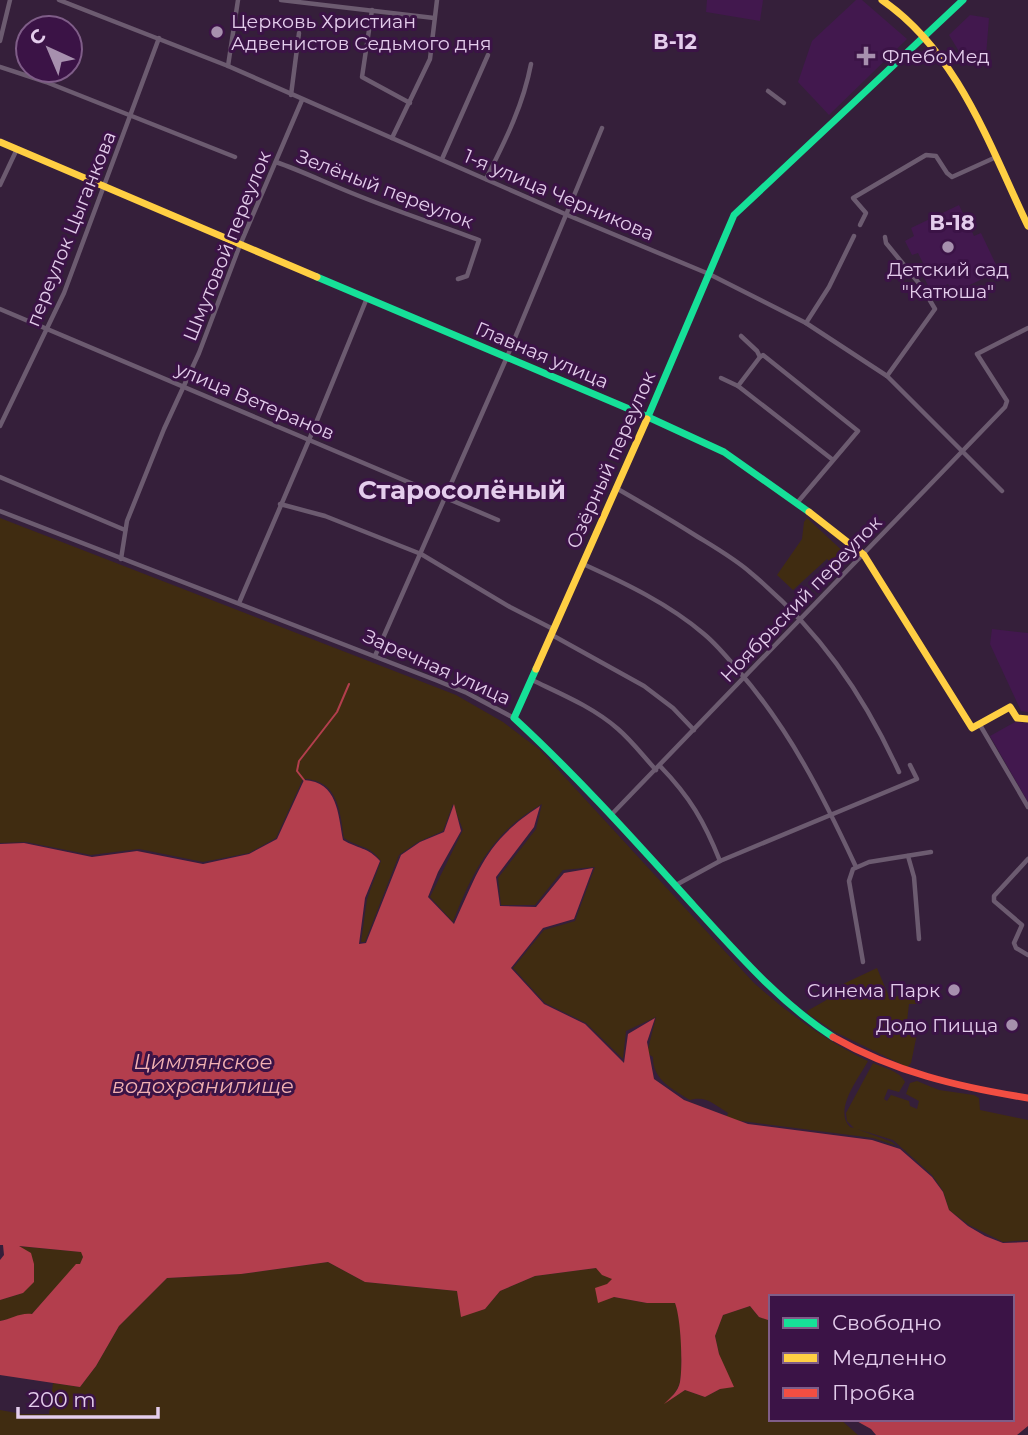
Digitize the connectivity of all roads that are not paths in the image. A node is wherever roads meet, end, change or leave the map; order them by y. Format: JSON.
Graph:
{"nodes":[{"id":1,"x":10,"y":0,"type":"edge"},
{"id":2,"x":59,"y":0,"type":"edge"},
{"id":3,"x":237,"y":0,"type":"edge"},
{"id":4,"x":281,"y":0,"type":"edge"},
{"id":5,"x":437,"y":0,"type":"edge"},
{"id":6,"x":882,"y":0,"type":"edge"},
{"id":7,"x":888,"y":0,"type":"edge"},
{"id":8,"x":961,"y":0,"type":"edge"},
{"id":9,"x":76,"y":3,"type":"edge"},
{"id":10,"x":372,"y":10,"type":"junction"},
{"id":11,"x":434,"y":18,"type":"junction"},
{"id":12,"x":299,"y":33,"type":"dead end"},
{"id":13,"x":926,"y":34,"type":"junction"},
{"id":14,"x":159,"y":38,"type":"junction"},
{"id":15,"x":0,"y":41,"type":"edge"},
{"id":16,"x":488,"y":55,"type":"dead end"},
{"id":17,"x":531,"y":64,"type":"dead end"},
{"id":18,"x":228,"y":66,"type":"junction"},
{"id":19,"x":0,"y":67,"type":"edge"},
{"id":20,"x":768,"y":91,"type":"dead end"},
{"id":21,"x":291,"y":95,"type":"junction"},
{"id":22,"x":302,"y":100,"type":"junction"},
{"id":23,"x":410,"y":103,"type":"junction"},
{"id":24,"x":784,"y":103,"type":"dead end"},
{"id":25,"x":131,"y":115,"type":"junction"},
{"id":26,"x":602,"y":128,"type":"dead end"},
{"id":27,"x":392,"y":138,"type":"junction"},
{"id":28,"x":0,"y":142,"type":"edge"},
{"id":29,"x":18,"y":149,"type":"junction"},
{"id":30,"x":235,"y":157,"type":"dead end"},
{"id":31,"x":994,"y":158,"type":"junction"},
{"id":32,"x":442,"y":159,"type":"junction"},
{"id":33,"x":276,"y":162,"type":"junction"},
{"id":34,"x":486,"y":179,"type":"junction"},
{"id":35,"x":0,"y":185,"type":"edge"},
{"id":36,"x":103,"y":186,"type":"junction"},
{"id":37,"x":565,"y":214,"type":"junction"},
{"id":38,"x":1028,"y":216,"type":"edge"},
{"id":39,"x":860,"y":225,"type":"dead end"},
{"id":40,"x":1028,"y":226,"type":"edge"},
{"id":41,"x":854,"y":236,"type":"dead end"},
{"id":42,"x":885,"y":237,"type":"dead end"},
{"id":43,"x":240,"y":245,"type":"junction"},
{"id":44,"x":709,"y":274,"type":"junction"},
{"id":45,"x":458,"y":279,"type":"dead end"},
{"id":46,"x":367,"y":298,"type":"junction"},
{"id":47,"x":0,"y":309,"type":"edge"},
{"id":48,"x":807,"y":323,"type":"junction"},
{"id":49,"x":1028,"y":328,"type":"edge"},
{"id":50,"x":47,"y":329,"type":"junction"},
{"id":51,"x":741,"y":336,"type":"dead end"},
{"id":52,"x":762,"y":356,"type":"junction"},
{"id":53,"x":507,"y":357,"type":"junction"},
{"id":54,"x":887,"y":376,"type":"junction"},
{"id":55,"x":721,"y":378,"type":"dead end"},
{"id":56,"x":184,"y":386,"type":"junction"},
{"id":57,"x":738,"y":386,"type":"junction"},
{"id":58,"x":648,"y":417,"type":"junction"},
{"id":59,"x":0,"y":426,"type":"edge"},
{"id":60,"x":310,"y":440,"type":"junction"},
{"id":61,"x":962,"y":449,"type":"junction"},
{"id":62,"x":833,"y":460,"type":"junction"},
{"id":63,"x":0,"y":477,"type":"edge"},
{"id":64,"x":615,"y":488,"type":"junction"},
{"id":65,"x":1002,"y":491,"type":"dead end"},
{"id":66,"x":445,"y":498,"type":"junction"},
{"id":67,"x":797,"y":503,"type":"junction"},
{"id":68,"x":280,"y":504,"type":"junction"},
{"id":69,"x":0,"y":511,"type":"edge"},
{"id":70,"x":498,"y":520,"type":"dead end"},
{"id":71,"x":125,"y":530,"type":"junction"},
{"id":72,"x":421,"y":554,"type":"junction"},
{"id":73,"x":864,"y":555,"type":"junction"},
{"id":74,"x":121,"y":559,"type":"junction"},
{"id":75,"x":582,"y":564,"type":"junction"},
{"id":76,"x":239,"y":603,"type":"junction"},
{"id":77,"x":801,"y":620,"type":"junction"},
{"id":78,"x":553,"y":632,"type":"junction"},
{"id":79,"x":375,"y":656,"type":"junction"},
{"id":80,"x":745,"y":678,"type":"junction"},
{"id":81,"x":531,"y":680,"type":"junction"},
{"id":82,"x":514,"y":718,"type":"junction"},
{"id":83,"x":1028,"y":719,"type":"edge"},
{"id":84,"x":976,"y":727,"type":"junction"},
{"id":85,"x":694,"y":730,"type":"junction"},
{"id":86,"x":910,"y":765,"type":"dead end"},
{"id":87,"x":658,"y":768,"type":"junction"},
{"id":88,"x":899,"y":772,"type":"dead end"},
{"id":89,"x":1028,"y":807,"type":"edge"},
{"id":90,"x":612,"y":814,"type":"junction"},
{"id":91,"x":832,"y":816,"type":"junction"},
{"id":92,"x":931,"y":852,"type":"dead end"},
{"id":93,"x":908,"y":856,"type":"junction"},
{"id":94,"x":1028,"y":859,"type":"edge"},
{"id":95,"x":720,"y":861,"type":"junction"},
{"id":96,"x":856,"y":867,"type":"junction"},
{"id":97,"x":675,"y":886,"type":"junction"},
{"id":98,"x":919,"y":939,"type":"dead end"},
{"id":99,"x":1028,"y":955,"type":"edge"},
{"id":100,"x":863,"y":962,"type":"dead end"},
{"id":101,"x":1028,"y":1098,"type":"edge"}],
"edges":[{"from":1,"to":15,"type":"street"},
{"from":2,"to":9,"type":"street","name":"1-я улица Черникова"},
{"from":3,"to":18,"type":"street"},
{"from":4,"to":10,"type":"street"},
{"from":5,"to":11,"type":"street"},
{"from":6,"to":13,"type":"street"},
{"from":7,"to":13,"type":"street"},
{"from":8,"to":13,"type":"street"},
{"from":9,"to":14,"type":"street","name":"1-я улица Черникова"},
{"from":10,"to":11,"type":"street"},
{"from":10,"to":23,"type":"street"},
{"from":11,"to":23,"type":"street"},
{"from":12,"to":21,"type":"street"},
{"from":13,"to":31,"type":"street"},
{"from":13,"to":38,"type":"street"},
{"from":13,"to":44,"type":"street","name":"Озёрный переулок"},
{"from":14,"to":18,"type":"street","name":"1-я улица Черникова"},
{"from":14,"to":25,"type":"street","name":"переулок Цыганкова"},
{"from":16,"to":32,"type":"street"},
{"from":17,"to":34,"type":"street"},
{"from":18,"to":21,"type":"street","name":"1-я улица Черникова"},
{"from":19,"to":25,"type":"street"},
{"from":20,"to":24,"type":"street"},
{"from":21,"to":22,"type":"street","name":"1-я улица Черникова"},
{"from":22,"to":27,"type":"street","name":"1-я улица Черникова"},
{"from":22,"to":33,"type":"street","name":"Шмутовой переулок"},
{"from":23,"to":27,"type":"street"},
{"from":25,"to":30,"type":"street"},
{"from":25,"to":36,"type":"street","name":"переулок Цыганкова"},
{"from":26,"to":37,"type":"street"},
{"from":27,"to":32,"type":"street","name":"1-я улица Черникова"},
{"from":28,"to":29,"type":"street","name":"Главная улица"},
{"from":29,"to":35,"type":"street"},
{"from":29,"to":36,"type":"street","name":"Главная улица"},
{"from":31,"to":39,"type":"street"},
{"from":31,"to":40,"type":"street"},
{"from":32,"to":34,"type":"street","name":"1-я улица Черникова"},
{"from":33,"to":43,"type":"street","name":"Шмутовой переулок"},
{"from":33,"to":45,"type":"street","name":"Зелёный переулок"},
{"from":34,"to":37,"type":"street","name":"1-я улица Черникова"},
{"from":36,"to":43,"type":"street","name":"Главная улица"},
{"from":36,"to":50,"type":"street","name":"переулок Цыганкова"},
{"from":37,"to":44,"type":"street","name":"1-я улица Черникова"},
{"from":37,"to":53,"type":"street"},
{"from":41,"to":48,"type":"street"},
{"from":42,"to":54,"type":"street"},
{"from":43,"to":46,"type":"street","name":"Главная улица"},
{"from":43,"to":56,"type":"street","name":"Шмутовой переулок"},
{"from":44,"to":48,"type":"street","name":"1-я улица Черникова"},
{"from":44,"to":58,"type":"street","name":"Озёрный переулок"},
{"from":46,"to":53,"type":"street","name":"Главная улица"},
{"from":46,"to":60,"type":"street"},
{"from":47,"to":50,"type":"street","name":"улица Ветеранов"},
{"from":48,"to":54,"type":"street","name":"1-я улица Черникова"},
{"from":49,"to":61,"type":"street","name":"Ноябрьский переулок"},
{"from":50,"to":56,"type":"street","name":"улица Ветеранов"},
{"from":50,"to":59,"type":"street","name":"переулок Цыганкова"},
{"from":51,"to":52,"type":"street"},
{"from":52,"to":57,"type":"street"},
{"from":52,"to":62,"type":"street"},
{"from":53,"to":58,"type":"street","name":"Главная улица"},
{"from":53,"to":66,"type":"street"},
{"from":54,"to":61,"type":"street","name":"1-я улица Черникова"},
{"from":55,"to":57,"type":"street"},
{"from":56,"to":60,"type":"street","name":"улица Ветеранов"},
{"from":56,"to":71,"type":"street","name":"Шмутовой переулок"},
{"from":57,"to":62,"type":"street"},
{"from":58,"to":64,"type":"street","name":"Озёрный переулок"},
{"from":58,"to":67,"type":"street","name":"Главная улица"},
{"from":60,"to":66,"type":"street","name":"улица Ветеранов"},
{"from":60,"to":68,"type":"street"},
{"from":61,"to":65,"type":"street","name":"1-я улица Черникова"},
{"from":61,"to":73,"type":"street","name":"Ноябрьский переулок"},
{"from":62,"to":67,"type":"street"},
{"from":63,"to":71,"type":"street"},
{"from":64,"to":75,"type":"street","name":"Озёрный переулок"},
{"from":64,"to":77,"type":"street"},
{"from":66,"to":70,"type":"street","name":"улица Ветеранов"},
{"from":66,"to":72,"type":"street"},
{"from":67,"to":73,"type":"street","name":"Главная улица"},
{"from":68,"to":72,"type":"street"},
{"from":68,"to":76,"type":"street"},
{"from":69,"to":74,"type":"street","name":"Заречная улица"},
{"from":71,"to":74,"type":"street","name":"Шмутовой переулок"},
{"from":72,"to":78,"type":"street"},
{"from":72,"to":79,"type":"street"},
{"from":73,"to":77,"type":"street","name":"Ноябрьский переулок"},
{"from":73,"to":84,"type":"street","name":"Главная улица"},
{"from":74,"to":76,"type":"street","name":"Заречная улица"},
{"from":75,"to":78,"type":"street","name":"Озёрный переулок"},
{"from":75,"to":80,"type":"street"},
{"from":76,"to":79,"type":"street","name":"Заречная улица"},
{"from":77,"to":80,"type":"street","name":"Ноябрьский переулок"},
{"from":77,"to":88,"type":"street"},
{"from":78,"to":81,"type":"street","name":"Озёрный переулок"},
{"from":78,"to":85,"type":"street"},
{"from":79,"to":82,"type":"street","name":"Заречная улица"},
{"from":80,"to":85,"type":"street","name":"Ноябрьский переулок"},
{"from":80,"to":91,"type":"street"},
{"from":81,"to":82,"type":"street","name":"Озёрный переулок"},
{"from":81,"to":87,"type":"street"},
{"from":82,"to":90,"type":"street","name":"Заречная улица"},
{"from":83,"to":84,"type":"street"},
{"from":84,"to":89,"type":"street"},
{"from":85,"to":87,"type":"street","name":"Ноябрьский переулок"},
{"from":86,"to":91,"type":"street"},
{"from":87,"to":90,"type":"street","name":"Ноябрьский переулок"},
{"from":87,"to":95,"type":"street"},
{"from":90,"to":97,"type":"street","name":"Заречная улица"},
{"from":91,"to":95,"type":"street"},
{"from":91,"to":96,"type":"street"},
{"from":92,"to":93,"type":"street"},
{"from":93,"to":96,"type":"street"},
{"from":93,"to":98,"type":"street"},
{"from":94,"to":99,"type":"street"},
{"from":95,"to":97,"type":"street"},
{"from":96,"to":100,"type":"street"},
{"from":97,"to":101,"type":"street","name":"Заречная улица"}]}
